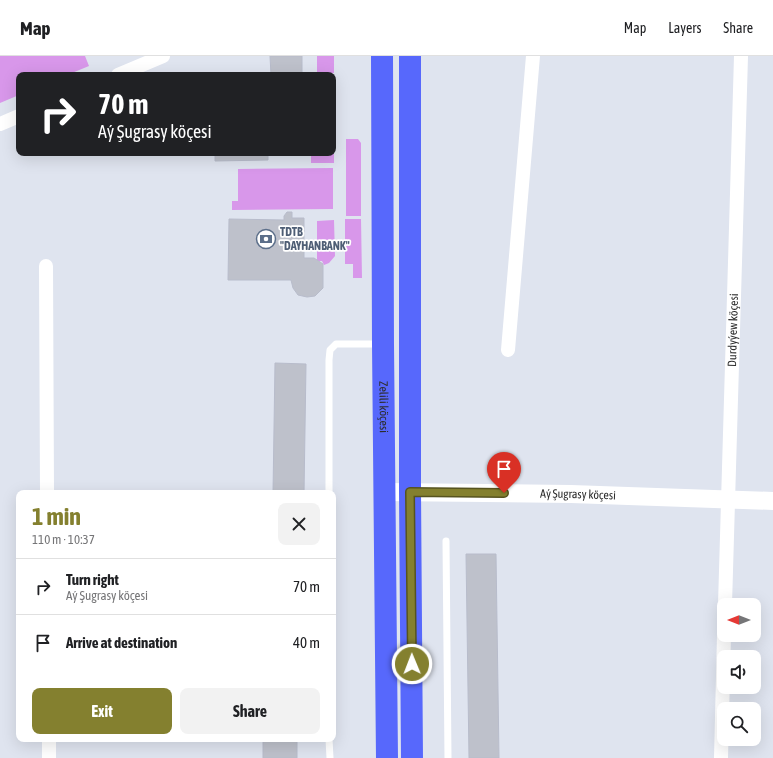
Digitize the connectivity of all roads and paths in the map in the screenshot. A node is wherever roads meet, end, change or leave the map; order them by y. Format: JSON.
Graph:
{"nodes":[{"id":1,"x":164,"y":56,"type":"edge"},
{"id":2,"x":382,"y":56,"type":"edge"},
{"id":3,"x":410,"y":56,"type":"edge"},
{"id":4,"x":533,"y":56,"type":"edge"},
{"id":5,"x":741,"y":56,"type":"edge"},
{"id":6,"x":125,"y":72,"type":"edge"},
{"id":7,"x":16,"y":117,"type":"edge"},
{"id":8,"x":0,"y":124,"type":"edge"},
{"id":9,"x":46,"y":266,"type":"dead end"},
{"id":10,"x":383,"y":344,"type":"junction"},
{"id":11,"x":508,"y":350,"type":"dead end"},
{"id":12,"x":47,"y":490,"type":"edge"},
{"id":13,"x":329,"y":490,"type":"edge"},
{"id":14,"x":384,"y":492,"type":"junction"},
{"id":15,"x":410,"y":492,"type":"junction"},
{"id":16,"x":728,"y":500,"type":"junction"},
{"id":17,"x":773,"y":501,"type":"edge"},
{"id":18,"x":446,"y":541,"type":"dead end"},
{"id":19,"x":725,"y":598,"type":"edge"},
{"id":20,"x":724,"y":642,"type":"edge"},
{"id":21,"x":48,"y":742,"type":"edge"},
{"id":22,"x":330,"y":742,"type":"edge"},
{"id":23,"x":49,"y":758,"type":"edge"},
{"id":24,"x":330,"y":758,"type":"edge"},
{"id":25,"x":387,"y":758,"type":"edge"},
{"id":26,"x":412,"y":758,"type":"edge"},
{"id":27,"x":448,"y":758,"type":"edge"},
{"id":28,"x":720,"y":758,"type":"edge"}],
"edges":[{"from":1,"to":6,"type":"street"},
{"from":2,"to":10,"type":"main road","name":"Zelili köçesi"},
{"from":3,"to":15,"type":"main road"},
{"from":4,"to":11,"type":"street"},
{"from":5,"to":16,"type":"street","name":"Durdyýew köçesi"},
{"from":7,"to":8,"type":"street"},
{"from":9,"to":12,"type":"street"},
{"from":10,"to":13,"type":"lane"},
{"from":10,"to":14,"type":"main road","name":"Zelili köçesi"},
{"from":14,"to":15,"type":"street","name":"Aý Şugrasy köçesi"},
{"from":14,"to":25,"type":"main road","name":"Zelili köçesi"},
{"from":15,"to":16,"type":"street","name":"Aý Şugrasy köçesi"},
{"from":15,"to":26,"type":"main road"},
{"from":16,"to":17,"type":"street","name":"Aý Şugrasy köçesi"},
{"from":16,"to":19,"type":"street","name":"Durdyýew köçesi"},
{"from":18,"to":27,"type":"lane"},
{"from":20,"to":28,"type":"street"},
{"from":21,"to":23,"type":"street"},
{"from":22,"to":24,"type":"lane"}]}
